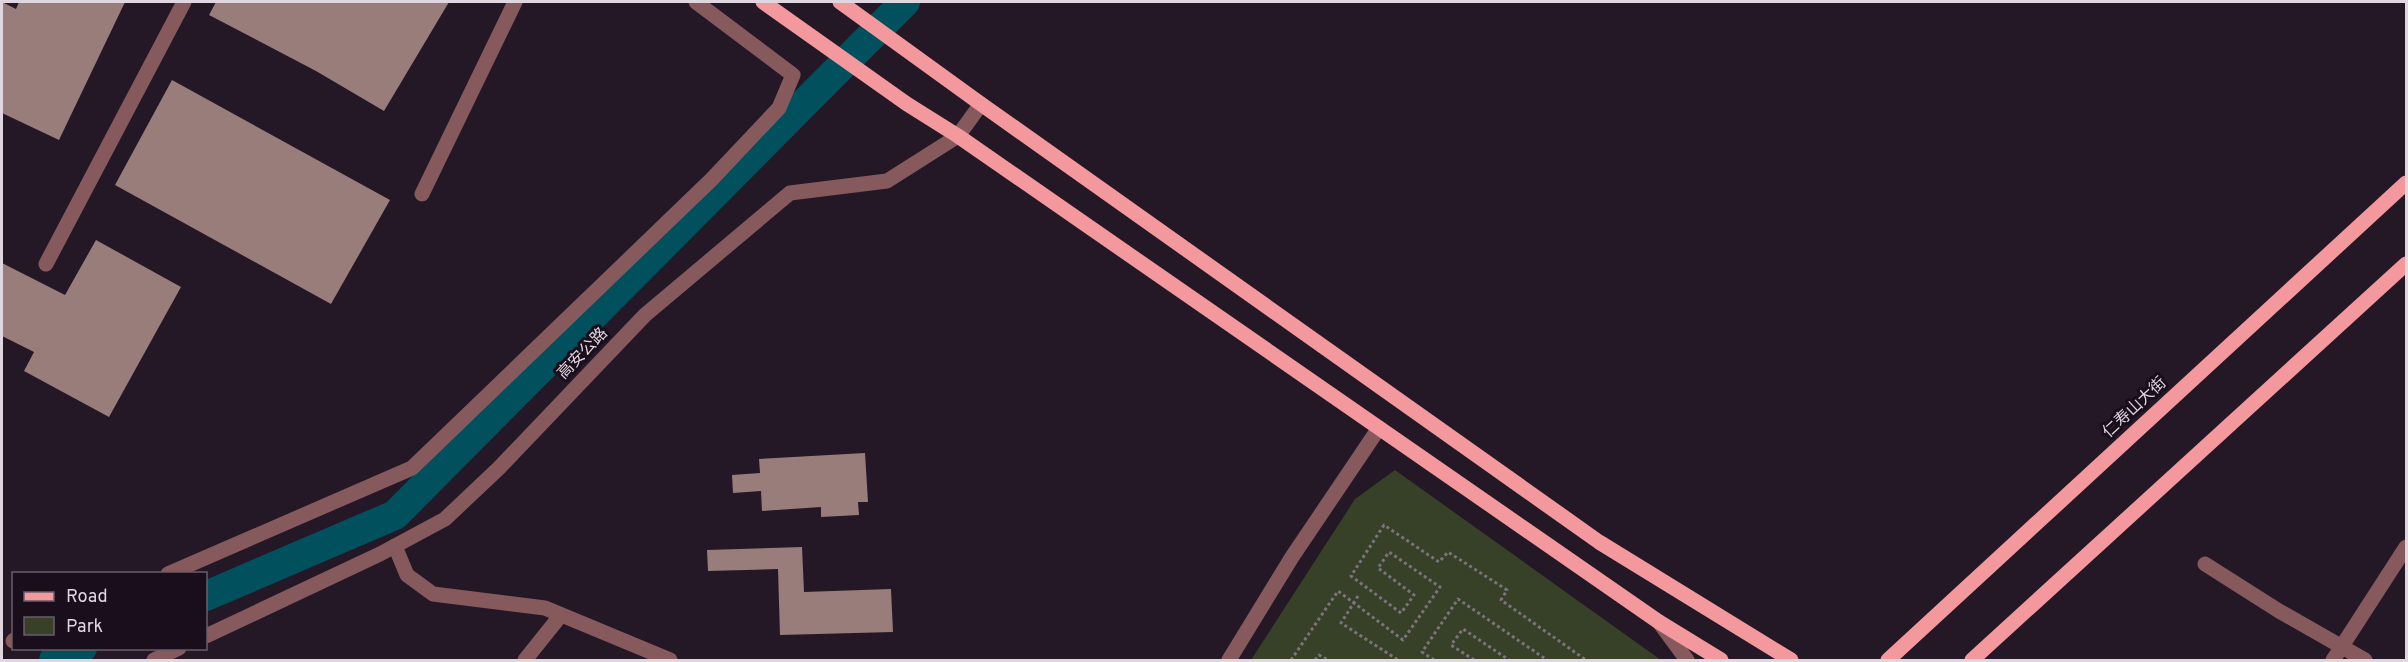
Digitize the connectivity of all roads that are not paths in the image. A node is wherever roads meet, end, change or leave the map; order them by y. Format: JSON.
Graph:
{"nodes":[{"id":1,"x":184,"y":2,"type":"edge"},
{"id":2,"x":515,"y":2,"type":"edge"},
{"id":3,"x":696,"y":2,"type":"edge"},
{"id":4,"x":763,"y":2,"type":"edge"},
{"id":5,"x":842,"y":3,"type":"edge"},
{"id":6,"x":981,"y":104,"type":"junction"},
{"id":7,"x":958,"y":136,"type":"junction"},
{"id":8,"x":2406,"y":183,"type":"edge"},
{"id":9,"x":422,"y":194,"type":"dead end"},
{"id":10,"x":46,"y":264,"type":"dead end"},
{"id":11,"x":2406,"y":264,"type":"edge"},
{"id":12,"x":1379,"y":428,"type":"junction"},
{"id":13,"x":395,"y":546,"type":"junction"},
{"id":14,"x":2406,"y":547,"type":"edge"},
{"id":15,"x":2205,"y":564,"type":"dead end"},
{"id":16,"x":170,"y":572,"type":"edge"},
{"id":17,"x":561,"y":615,"type":"junction"},
{"id":18,"x":1659,"y":622,"type":"junction"},
{"id":19,"x":207,"y":636,"type":"edge"},
{"id":20,"x":2342,"y":647,"type":"junction"},
{"id":21,"x":175,"y":650,"type":"edge"},
{"id":22,"x":154,"y":660,"type":"edge"},
{"id":23,"x":525,"y":660,"type":"edge"},
{"id":24,"x":670,"y":660,"type":"edge"},
{"id":25,"x":1229,"y":660,"type":"edge"},
{"id":26,"x":1687,"y":660,"type":"edge"},
{"id":27,"x":1721,"y":660,"type":"edge"},
{"id":28,"x":1791,"y":660,"type":"edge"},
{"id":29,"x":1888,"y":660,"type":"edge"},
{"id":30,"x":1972,"y":660,"type":"edge"},
{"id":31,"x":2333,"y":660,"type":"edge"},
{"id":32,"x":2365,"y":660,"type":"edge"}],
"edges":[{"from":1,"to":10,"type":"street"},
{"from":2,"to":9,"type":"street"},
{"from":3,"to":16,"type":"street"},
{"from":4,"to":7,"type":"main road"},
{"from":5,"to":6,"type":"main road"},
{"from":6,"to":7,"type":"street","name":"高安公路"},
{"from":6,"to":28,"type":"main road"},
{"from":7,"to":12,"type":"main road"},
{"from":7,"to":13,"type":"street","name":"高安公路"},
{"from":8,"to":29,"type":"main road","name":"仁寿山大街"},
{"from":11,"to":30,"type":"main road"},
{"from":12,"to":18,"type":"main road"},
{"from":12,"to":25,"type":"street"},
{"from":13,"to":17,"type":"street"},
{"from":13,"to":19,"type":"street","name":"高安公路"},
{"from":14,"to":20,"type":"street"},
{"from":15,"to":20,"type":"street"},
{"from":17,"to":23,"type":"street"},
{"from":17,"to":24,"type":"street"},
{"from":18,"to":26,"type":"street"},
{"from":18,"to":27,"type":"main road"},
{"from":20,"to":31,"type":"street"},
{"from":20,"to":32,"type":"street"},
{"from":21,"to":22,"type":"street"}]}
